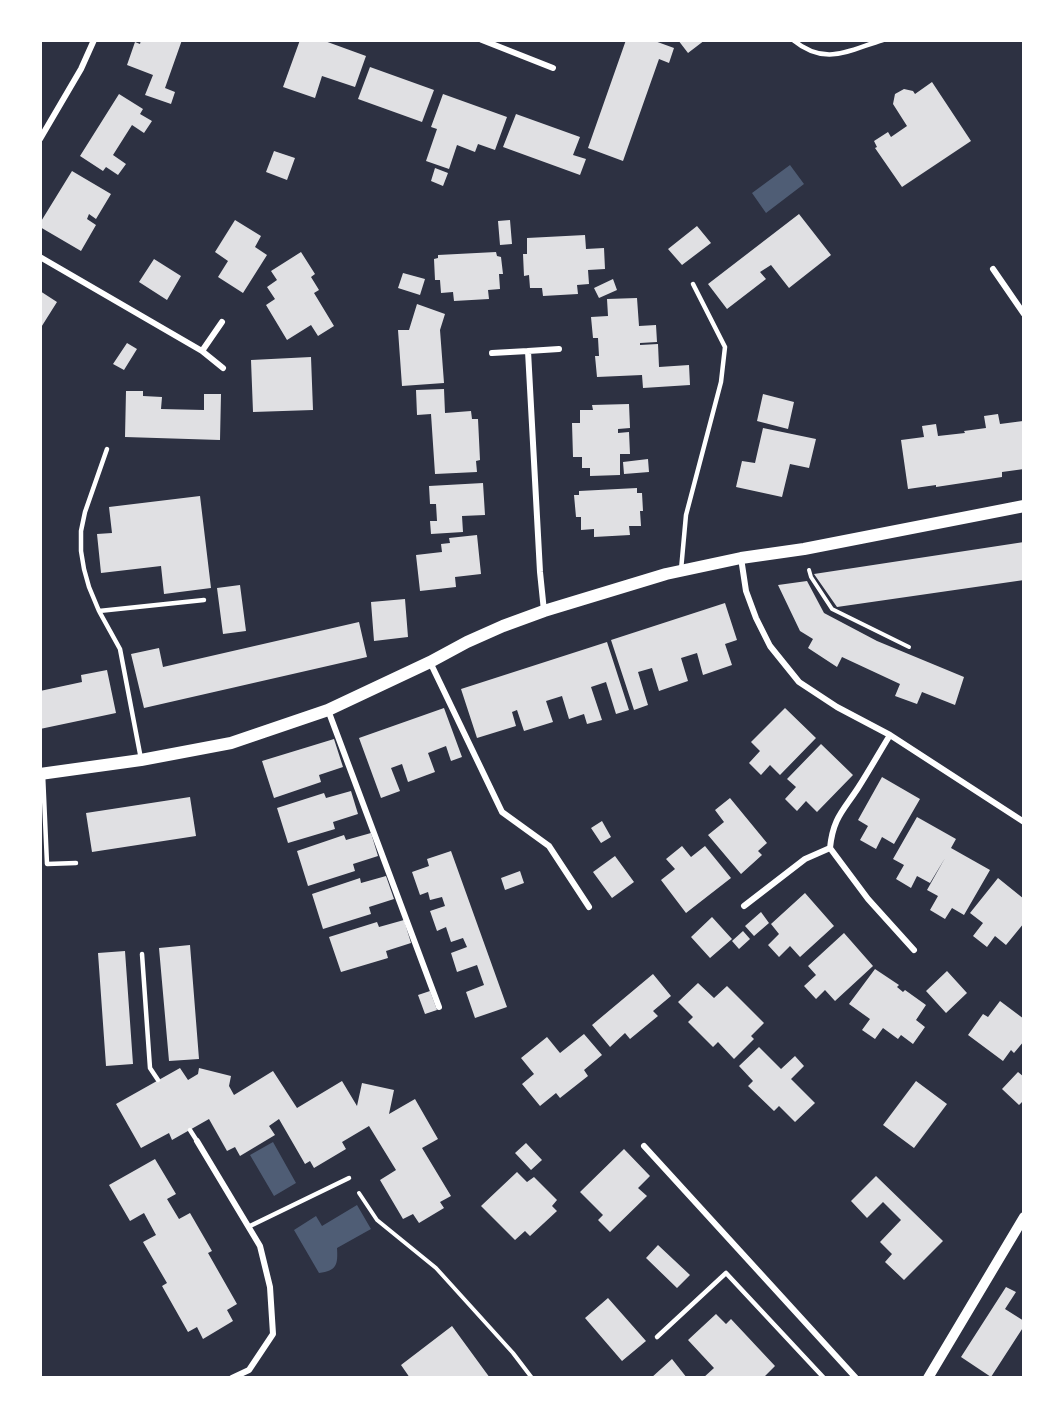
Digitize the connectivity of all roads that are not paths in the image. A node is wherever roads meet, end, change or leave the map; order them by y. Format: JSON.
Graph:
{"nodes":[{"id":1,"x":94,"y":40,"type":"edge"},
{"id":2,"x":482,"y":40,"type":"edge"},
{"id":3,"x":793,"y":40,"type":"edge"},
{"id":4,"x":883,"y":40,"type":"edge"},
{"id":5,"x":554,"y":68,"type":"dead end"},
{"id":6,"x":40,"y":139,"type":"edge"},
{"id":7,"x":40,"y":257,"type":"edge"},
{"id":8,"x":993,"y":269,"type":"dead end"},
{"id":9,"x":693,"y":284,"type":"dead end"},
{"id":10,"x":1023,"y":314,"type":"edge"},
{"id":11,"x":222,"y":322,"type":"dead end"},
{"id":12,"x":559,"y":349,"type":"dead end"},
{"id":13,"x":202,"y":351,"type":"junction"},
{"id":14,"x":528,"y":351,"type":"junction"},
{"id":15,"x":492,"y":353,"type":"dead end"},
{"id":16,"x":223,"y":368,"type":"dead end"},
{"id":17,"x":107,"y":449,"type":"dead end"},
{"id":18,"x":1023,"y":506,"type":"edge"},
{"id":19,"x":741,"y":558,"type":"junction"},
{"id":20,"x":681,"y":570,"type":"junction"},
{"id":21,"x":204,"y":600,"type":"dead end"},
{"id":22,"x":99,"y":611,"type":"junction"},
{"id":23,"x":544,"y":611,"type":"junction"},
{"id":24,"x":430,"y":662,"type":"junction"},
{"id":25,"x":328,"y":710,"type":"junction"},
{"id":26,"x":890,"y":735,"type":"junction"},
{"id":27,"x":141,"y":760,"type":"junction"},
{"id":28,"x":42,"y":774,"type":"edge"},
{"id":29,"x":1023,"y":822,"type":"edge"},
{"id":30,"x":830,"y":848,"type":"junction"},
{"id":31,"x":76,"y":863,"type":"dead end"},
{"id":32,"x":744,"y":906,"type":"dead end"},
{"id":33,"x":589,"y":907,"type":"dead end"},
{"id":34,"x":914,"y":950,"type":"dead end"},
{"id":35,"x":142,"y":954,"type":"dead end"},
{"id":36,"x":440,"y":1008,"type":"dead end"},
{"id":37,"x":158,"y":1080,"type":"dead end"},
{"id":38,"x":190,"y":1130,"type":"dead end"},
{"id":39,"x":197,"y":1141,"type":"joint"},
{"id":40,"x":644,"y":1146,"type":"dead end"},
{"id":41,"x":349,"y":1178,"type":"road end"},
{"id":42,"x":1023,"y":1217,"type":"edge"},
{"id":43,"x":249,"y":1226,"type":"junction"},
{"id":44,"x":657,"y":1337,"type":"dead end"},
{"id":45,"x":232,"y":1377,"type":"edge"},
{"id":46,"x":824,"y":1377,"type":"edge"},
{"id":47,"x":856,"y":1377,"type":"edge"},
{"id":48,"x":928,"y":1377,"type":"edge"}],
"edges":[{"from":1,"to":6,"type":"street"},
{"from":2,"to":5,"type":"street"},
{"from":3,"to":4,"type":"lane"},
{"from":7,"to":13,"type":"street"},
{"from":8,"to":10,"type":"street"},
{"from":9,"to":20,"type":"lane"},
{"from":11,"to":13,"type":"street"},
{"from":12,"to":14,"type":"street"},
{"from":13,"to":16,"type":"street"},
{"from":14,"to":15,"type":"street"},
{"from":14,"to":23,"type":"street"},
{"from":17,"to":22,"type":"lane"},
{"from":18,"to":19,"type":"main road"},
{"from":19,"to":20,"type":"main road"},
{"from":19,"to":26,"type":"street"},
{"from":20,"to":23,"type":"main road"},
{"from":21,"to":22,"type":"lane"},
{"from":22,"to":27,"type":"lane"},
{"from":23,"to":24,"type":"main road"},
{"from":24,"to":25,"type":"main road"},
{"from":24,"to":33,"type":"street"},
{"from":25,"to":27,"type":"main road"},
{"from":25,"to":36,"type":"street"},
{"from":26,"to":29,"type":"street"},
{"from":26,"to":30,"type":"street"},
{"from":27,"to":28,"type":"main road"},
{"from":28,"to":31,"type":"lane"},
{"from":30,"to":32,"type":"street"},
{"from":30,"to":34,"type":"street"},
{"from":35,"to":37,"type":"lane"},
{"from":38,"to":39,"type":"lane"},
{"from":39,"to":43,"type":"street"},
{"from":40,"to":47,"type":"street"},
{"from":41,"to":43,"type":"lane"},
{"from":42,"to":48,"type":"street"},
{"from":43,"to":45,"type":"street"},
{"from":44,"to":46,"type":"lane"}]}
